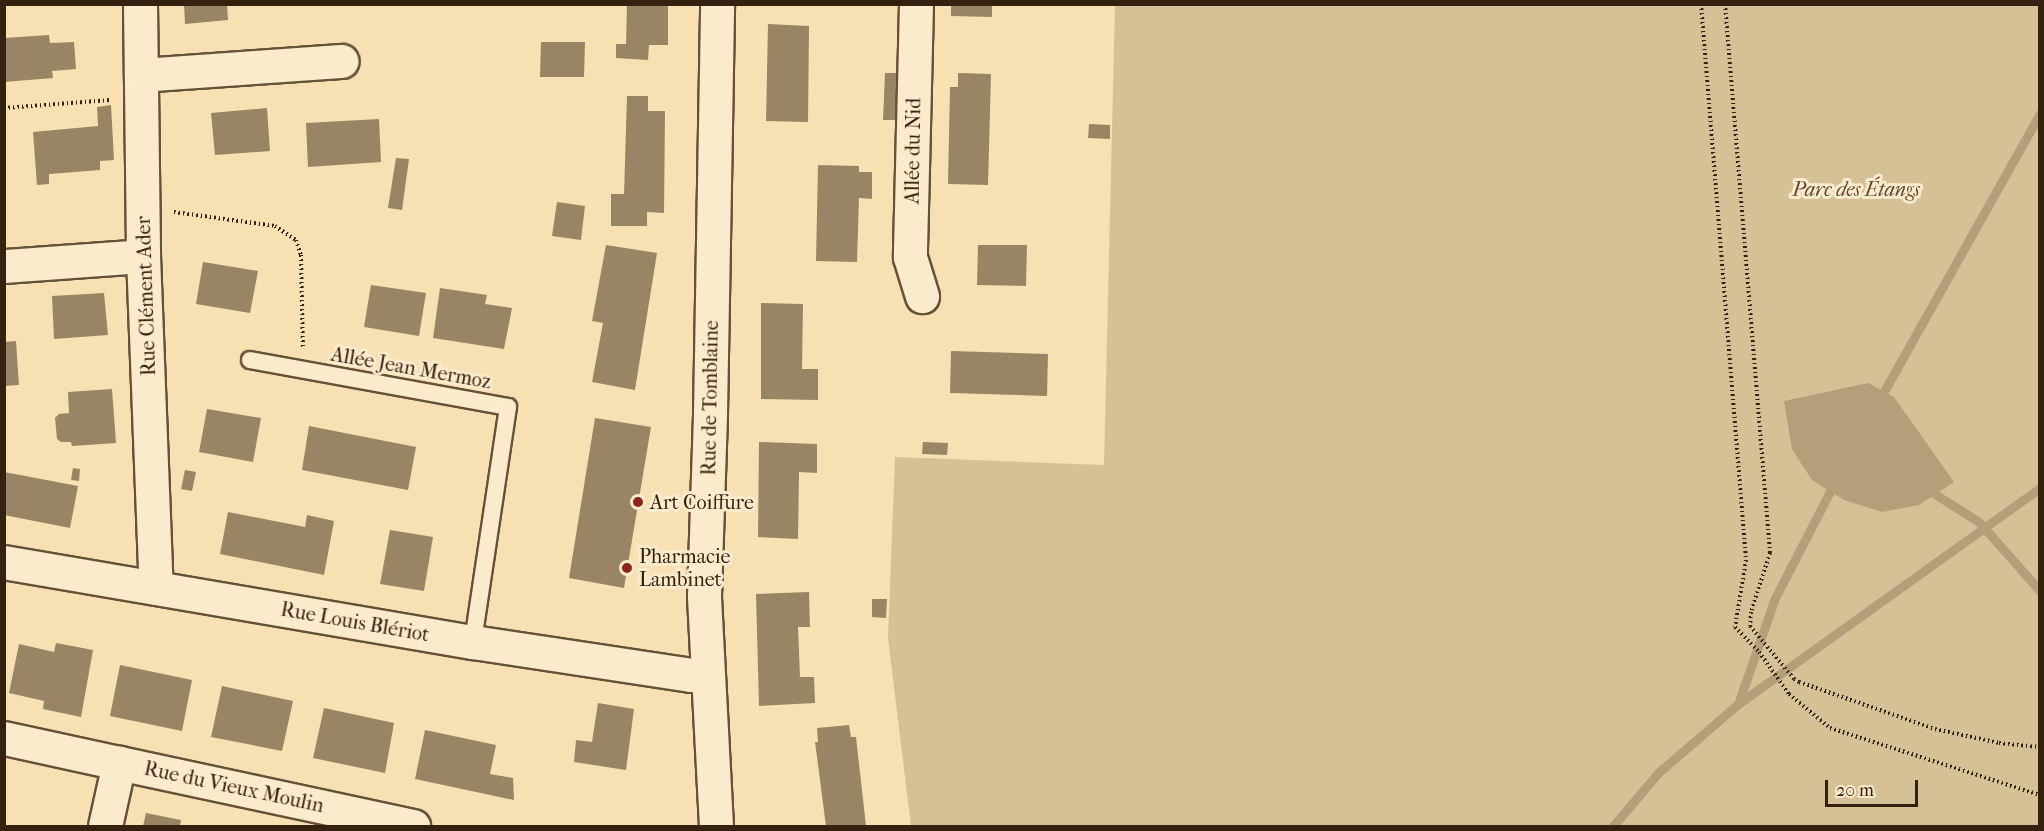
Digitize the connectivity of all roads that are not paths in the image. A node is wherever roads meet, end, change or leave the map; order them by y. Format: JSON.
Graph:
{"nodes":[{"id":1,"x":140,"y":4,"type":"edge"},
{"id":2,"x":717,"y":4,"type":"edge"},
{"id":3,"x":916,"y":4,"type":"edge"},
{"id":4,"x":342,"y":61,"type":"dead end"},
{"id":5,"x":141,"y":86,"type":"junction"},
{"id":6,"x":143,"y":255,"type":"junction"},
{"id":7,"x":4,"y":266,"type":"edge"},
{"id":8,"x":922,"y":296,"type":"dead end"},
{"id":9,"x":250,"y":360,"type":"dead end"},
{"id":10,"x":4,"y":562,"type":"edge"},
{"id":11,"x":156,"y":588,"type":"junction"},
{"id":12,"x":473,"y":642,"type":"junction"},
{"id":13,"x":706,"y":675,"type":"junction"},
{"id":14,"x":4,"y":738,"type":"edge"},
{"id":15,"x":119,"y":763,"type":"junction"},
{"id":16,"x":105,"y":826,"type":"edge"},
{"id":17,"x":413,"y":826,"type":"edge"},
{"id":18,"x":716,"y":826,"type":"edge"}],
"edges":[{"from":1,"to":5,"type":"street","name":"Rue Clément Ader"},
{"from":2,"to":13,"type":"street","name":"Rue de Tomblaine"},
{"from":3,"to":8,"type":"street","name":"Allée du Nid"},
{"from":4,"to":5,"type":"street"},
{"from":5,"to":6,"type":"street","name":"Rue Clément Ader"},
{"from":6,"to":7,"type":"street"},
{"from":6,"to":11,"type":"street","name":"Rue Clément Ader"},
{"from":9,"to":12,"type":"lane","name":"Allée Jean Mermoz"},
{"from":10,"to":11,"type":"street","name":"Rue Louis Blériot"},
{"from":11,"to":12,"type":"street","name":"Rue Louis Blériot"},
{"from":12,"to":13,"type":"street","name":"Rue Louis Blériot"},
{"from":13,"to":18,"type":"street","name":"Rue de Tomblaine"},
{"from":14,"to":15,"type":"street"},
{"from":15,"to":16,"type":"street","name":"Rue du Vieux Moulin"},
{"from":15,"to":17,"type":"street","name":"Rue du Vieux Moulin"}]}
